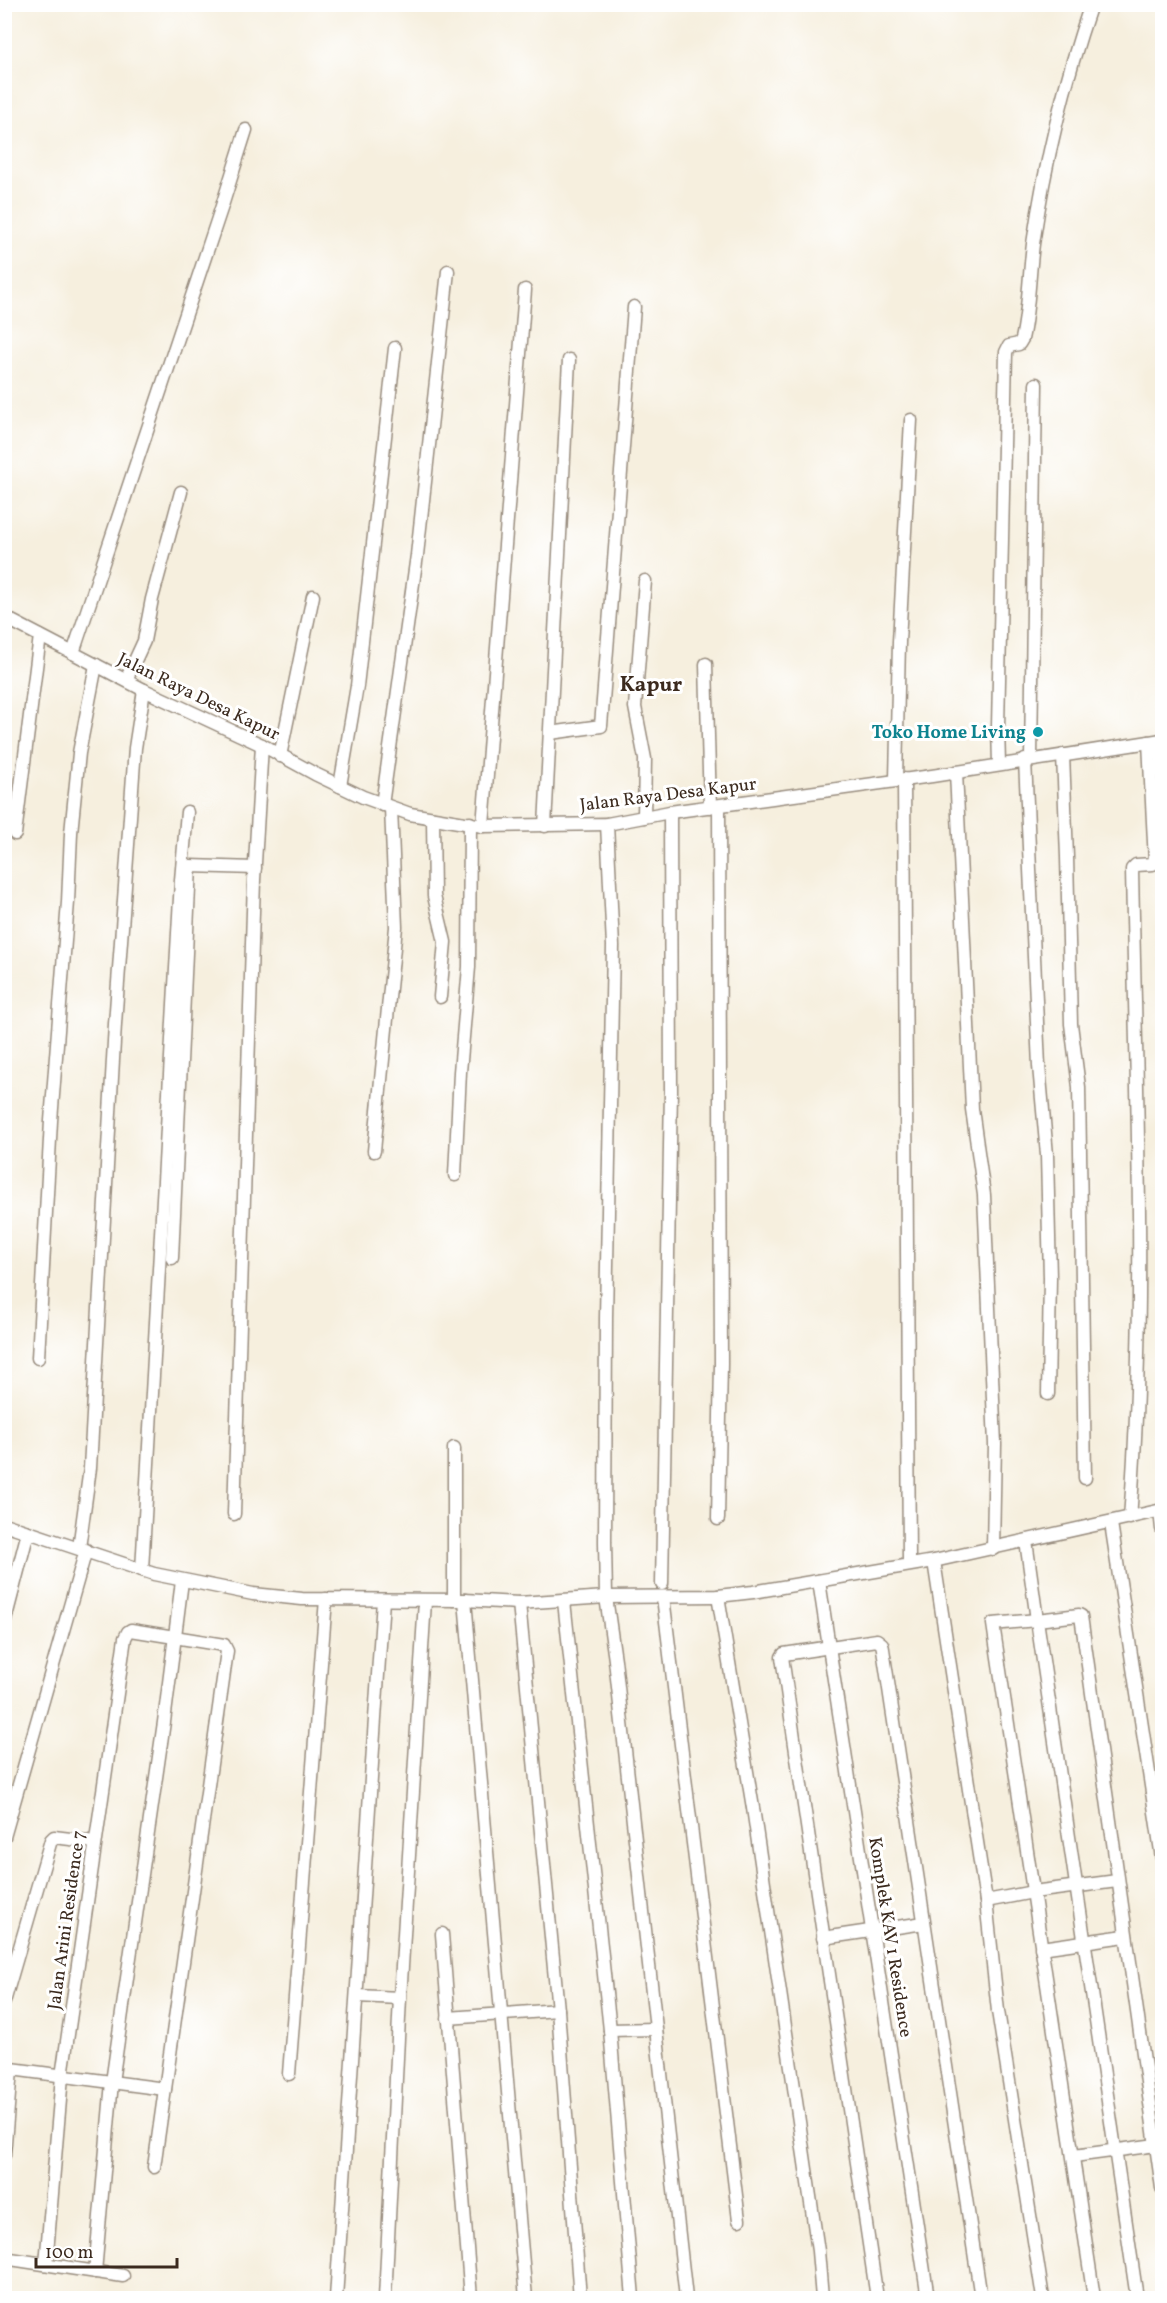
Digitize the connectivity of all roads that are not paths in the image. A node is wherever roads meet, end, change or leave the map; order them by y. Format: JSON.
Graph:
{"nodes":[{"id":1,"x":1090,"y":4,"type":"edge"},
{"id":2,"x":246,"y":130,"type":"dead end"},
{"id":3,"x":448,"y":271,"type":"dead end"},
{"id":4,"x":525,"y":290,"type":"dead end"},
{"id":5,"x":634,"y":307,"type":"dead end"},
{"id":6,"x":395,"y":348,"type":"dead end"},
{"id":7,"x":568,"y":360,"type":"dead end"},
{"id":8,"x":1036,"y":384,"type":"dead end"},
{"id":9,"x":911,"y":420,"type":"dead end"},
{"id":10,"x":181,"y":492,"type":"dead end"},
{"id":11,"x":645,"y":581,"type":"dead end"},
{"id":12,"x":313,"y":596,"type":"dead end"},
{"id":13,"x":4,"y":617,"type":"edge"},
{"id":14,"x":40,"y":636,"type":"junction"},
{"id":15,"x":73,"y":653,"type":"junction"},
{"id":16,"x":706,"y":664,"type":"dead end"},
{"id":17,"x":96,"y":665,"type":"junction"},
{"id":18,"x":126,"y":680,"type":"junction"},
{"id":19,"x":144,"y":690,"type":"junction"},
{"id":20,"x":549,"y":733,"type":"junction"},
{"id":21,"x":1157,"y":740,"type":"edge"},
{"id":22,"x":262,"y":745,"type":"junction"},
{"id":23,"x":1063,"y":754,"type":"junction"},
{"id":24,"x":280,"y":756,"type":"junction"},
{"id":25,"x":1028,"y":760,"type":"junction"},
{"id":26,"x":999,"y":764,"type":"junction"},
{"id":27,"x":956,"y":772,"type":"junction"},
{"id":28,"x":1162,"y":776,"type":"edge"},
{"id":29,"x":900,"y":780,"type":"junction"},
{"id":30,"x":340,"y":786,"type":"junction"},
{"id":31,"x":386,"y":806,"type":"junction"},
{"id":32,"x":715,"y":806,"type":"junction"},
{"id":33,"x":187,"y":812,"type":"dead end"},
{"id":34,"x":670,"y":812,"type":"junction"},
{"id":35,"x":644,"y":817,"type":"junction"},
{"id":36,"x":433,"y":818,"type":"junction"},
{"id":37,"x":470,"y":823,"type":"junction"},
{"id":38,"x":606,"y":824,"type":"junction"},
{"id":39,"x":483,"y":826,"type":"junction"},
{"id":40,"x":545,"y":826,"type":"junction"},
{"id":41,"x":15,"y":834,"type":"dead end"},
{"id":42,"x":255,"y":868,"type":"junction"},
{"id":43,"x":440,"y":997,"type":"dead end"},
{"id":44,"x":374,"y":1151,"type":"dead end"},
{"id":45,"x":455,"y":1175,"type":"dead end"},
{"id":46,"x":172,"y":1258,"type":"dead end"},
{"id":47,"x":38,"y":1358,"type":"dead end"},
{"id":48,"x":1048,"y":1394,"type":"dead end"},
{"id":49,"x":454,"y":1448,"type":"dead end"},
{"id":50,"x":1085,"y":1478,"type":"dead end"},
{"id":51,"x":1161,"y":1511,"type":"edge"},
{"id":52,"x":234,"y":1514,"type":"dead end"},
{"id":53,"x":1130,"y":1518,"type":"junction"},
{"id":54,"x":718,"y":1519,"type":"dead end"},
{"id":55,"x":1111,"y":1523,"type":"junction"},
{"id":56,"x":4,"y":1524,"type":"edge"},
{"id":57,"x":1162,"y":1529,"type":"edge"},
{"id":58,"x":28,"y":1532,"type":"junction"},
{"id":59,"x":1026,"y":1541,"type":"junction"},
{"id":60,"x":82,"y":1549,"type":"junction"},
{"id":61,"x":993,"y":1549,"type":"junction"},
{"id":62,"x":934,"y":1561,"type":"junction"},
{"id":63,"x":909,"y":1564,"type":"junction"},
{"id":64,"x":142,"y":1570,"type":"junction"},
{"id":65,"x":182,"y":1581,"type":"junction"},
{"id":66,"x":819,"y":1581,"type":"junction"},
{"id":67,"x":662,"y":1584,"type":"dead end"},
{"id":68,"x":718,"y":1596,"type":"junction"},
{"id":69,"x":606,"y":1597,"type":"junction"},
{"id":70,"x":663,"y":1597,"type":"junction"},
{"id":71,"x":326,"y":1599,"type":"junction"},
{"id":72,"x":383,"y":1600,"type":"junction"},
{"id":73,"x":459,"y":1600,"type":"junction"},
{"id":74,"x":425,"y":1601,"type":"junction"},
{"id":75,"x":564,"y":1601,"type":"junction"},
{"id":76,"x":519,"y":1603,"type":"junction"},
{"id":77,"x":1037,"y":1620,"type":"junction"},
{"id":78,"x":4,"y":1624,"type":"edge"},
{"id":79,"x":176,"y":1638,"type":"junction"},
{"id":80,"x":830,"y":1648,"type":"junction"},
{"id":81,"x":4,"y":1837,"type":"edge"},
{"id":82,"x":95,"y":1842,"type":"junction"},
{"id":83,"x":1162,"y":1858,"type":"edge"},
{"id":84,"x":1117,"y":1881,"type":"junction"},
{"id":85,"x":1075,"y":1886,"type":"junction"},
{"id":86,"x":1033,"y":1892,"type":"junction"},
{"id":87,"x":986,"y":1901,"type":"junction"},
{"id":88,"x":924,"y":1923,"type":"junction"},
{"id":89,"x":872,"y":1931,"type":"junction"},
{"id":90,"x":442,"y":1934,"type":"dead end"},
{"id":91,"x":1125,"y":1936,"type":"junction"},
{"id":92,"x":824,"y":1938,"type":"junction"},
{"id":93,"x":1083,"y":1942,"type":"junction"},
{"id":94,"x":1041,"y":1948,"type":"junction"},
{"id":95,"x":357,"y":1996,"type":"junction"},
{"id":96,"x":400,"y":1998,"type":"junction"},
{"id":97,"x":4,"y":2002,"type":"edge"},
{"id":98,"x":558,"y":2010,"type":"junction"},
{"id":99,"x":501,"y":2014,"type":"junction"},
{"id":100,"x":448,"y":2018,"type":"junction"},
{"id":101,"x":655,"y":2029,"type":"junction"},
{"id":102,"x":610,"y":2030,"type":"junction"},
{"id":103,"x":8,"y":2069,"type":"edge"},
{"id":104,"x":290,"y":2074,"type":"dead end"},
{"id":105,"x":62,"y":2076,"type":"junction"},
{"id":106,"x":112,"y":2082,"type":"junction"},
{"id":107,"x":165,"y":2089,"type":"junction"},
{"id":108,"x":1156,"y":2145,"type":"junction"},
{"id":109,"x":1114,"y":2151,"type":"junction"},
{"id":110,"x":4,"y":2155,"type":"edge"},
{"id":111,"x":1074,"y":2156,"type":"junction"},
{"id":112,"x":154,"y":2167,"type":"dead end"},
{"id":113,"x":1162,"y":2188,"type":"edge"},
{"id":114,"x":739,"y":2220,"type":"dead end"},
{"id":115,"x":4,"y":2258,"type":"edge"},
{"id":116,"x":46,"y":2264,"type":"junction"},
{"id":117,"x":95,"y":2272,"type":"junction"},
{"id":118,"x":123,"y":2276,"type":"dead end"},
{"id":119,"x":336,"y":2298,"type":"edge"},
{"id":120,"x":385,"y":2298,"type":"edge"},
{"id":121,"x":471,"y":2298,"type":"edge"},
{"id":122,"x":526,"y":2298,"type":"edge"},
{"id":123,"x":580,"y":2298,"type":"edge"},
{"id":124,"x":633,"y":2298,"type":"edge"},
{"id":125,"x":686,"y":2298,"type":"edge"},
{"id":126,"x":822,"y":2298,"type":"edge"},
{"id":127,"x":877,"y":2298,"type":"edge"},
{"id":128,"x":928,"y":2298,"type":"edge"},
{"id":129,"x":981,"y":2298,"type":"edge"},
{"id":130,"x":1043,"y":2298,"type":"edge"},
{"id":131,"x":1094,"y":2298,"type":"edge"},
{"id":132,"x":1137,"y":2298,"type":"edge"}],
"edges":[{"from":1,"to":26,"type":"street"},
{"from":2,"to":15,"type":"street"},
{"from":3,"to":31,"type":"street"},
{"from":4,"to":39,"type":"street"},
{"from":5,"to":20,"type":"street"},
{"from":6,"to":30,"type":"street"},
{"from":7,"to":20,"type":"street"},
{"from":8,"to":25,"type":"street"},
{"from":9,"to":29,"type":"street"},
{"from":10,"to":18,"type":"street"},
{"from":11,"to":35,"type":"street"},
{"from":12,"to":24,"type":"street"},
{"from":13,"to":14,"type":"street","name":"Jalan Raya Desa Kapur"},
{"from":14,"to":15,"type":"street","name":"Jalan Raya Desa Kapur"},
{"from":14,"to":41,"type":"street"},
{"from":15,"to":17,"type":"street","name":"Jalan Raya Desa Kapur"},
{"from":16,"to":32,"type":"street"},
{"from":17,"to":18,"type":"street","name":"Jalan Raya Desa Kapur"},
{"from":17,"to":47,"type":"street"},
{"from":18,"to":19,"type":"street","name":"Jalan Raya Desa Kapur"},
{"from":19,"to":22,"type":"street","name":"Jalan Raya Desa Kapur"},
{"from":19,"to":60,"type":"street"},
{"from":20,"to":40,"type":"street"},
{"from":21,"to":23,"type":"street","name":"Jalan Raya Desa Kapur"},
{"from":21,"to":28,"type":"street"},
{"from":21,"to":53,"type":"street"},
{"from":22,"to":24,"type":"street","name":"Jalan Raya Desa Kapur"},
{"from":22,"to":42,"type":"street"},
{"from":23,"to":25,"type":"street","name":"Jalan Raya Desa Kapur"},
{"from":23,"to":50,"type":"street"},
{"from":24,"to":30,"type":"street","name":"Jalan Raya Desa Kapur"},
{"from":25,"to":26,"type":"street","name":"Jalan Raya Desa Kapur"},
{"from":25,"to":48,"type":"street"},
{"from":26,"to":27,"type":"street","name":"Jalan Raya Desa Kapur"},
{"from":27,"to":29,"type":"street","name":"Jalan Raya Desa Kapur"},
{"from":27,"to":61,"type":"street"},
{"from":29,"to":32,"type":"street","name":"Jalan Raya Desa Kapur"},
{"from":29,"to":63,"type":"street"},
{"from":30,"to":31,"type":"street","name":"Jalan Raya Desa Kapur"},
{"from":31,"to":36,"type":"street","name":"Jalan Raya Desa Kapur"},
{"from":31,"to":44,"type":"street"},
{"from":32,"to":34,"type":"street","name":"Jalan Raya Desa Kapur"},
{"from":32,"to":54,"type":"street"},
{"from":33,"to":64,"type":"street"},
{"from":34,"to":35,"type":"street","name":"Jalan Raya Desa Kapur"},
{"from":34,"to":67,"type":"street"},
{"from":35,"to":38,"type":"street","name":"Jalan Raya Desa Kapur"},
{"from":36,"to":37,"type":"street","name":"Jalan Raya Desa Kapur"},
{"from":36,"to":43,"type":"street"},
{"from":37,"to":39,"type":"street","name":"Jalan Raya Desa Kapur"},
{"from":37,"to":45,"type":"street"},
{"from":38,"to":40,"type":"street","name":"Jalan Raya Desa Kapur"},
{"from":38,"to":69,"type":"street"},
{"from":39,"to":40,"type":"street","name":"Jalan Raya Desa Kapur"},
{"from":42,"to":46,"type":"street"},
{"from":42,"to":52,"type":"street"},
{"from":49,"to":73,"type":"street"},
{"from":51,"to":53,"type":"street"},
{"from":51,"to":57,"type":"street"},
{"from":53,"to":55,"type":"street"},
{"from":55,"to":59,"type":"street"},
{"from":55,"to":83,"type":"street"},
{"from":56,"to":58,"type":"street"},
{"from":58,"to":60,"type":"street"},
{"from":58,"to":78,"type":"street"},
{"from":59,"to":61,"type":"street"},
{"from":59,"to":77,"type":"street"},
{"from":60,"to":64,"type":"street"},
{"from":60,"to":81,"type":"street"},
{"from":61,"to":62,"type":"street"},
{"from":62,"to":63,"type":"street"},
{"from":62,"to":87,"type":"street"},
{"from":63,"to":66,"type":"street"},
{"from":64,"to":65,"type":"street"},
{"from":65,"to":71,"type":"street"},
{"from":65,"to":79,"type":"street"},
{"from":66,"to":68,"type":"street"},
{"from":66,"to":80,"type":"street","name":"Komplek KAV 1 Residence"},
{"from":68,"to":70,"type":"street"},
{"from":68,"to":126,"type":"street"},
{"from":69,"to":70,"type":"street"},
{"from":69,"to":75,"type":"street"},
{"from":69,"to":101,"type":"street"},
{"from":70,"to":114,"type":"street"},
{"from":71,"to":72,"type":"street"},
{"from":71,"to":104,"type":"street"},
{"from":72,"to":74,"type":"street"},
{"from":72,"to":95,"type":"street"},
{"from":73,"to":74,"type":"street"},
{"from":73,"to":76,"type":"street"},
{"from":73,"to":99,"type":"street"},
{"from":74,"to":96,"type":"street"},
{"from":75,"to":76,"type":"street"},
{"from":75,"to":102,"type":"street"},
{"from":76,"to":98,"type":"street"},
{"from":77,"to":84,"type":"street"},
{"from":77,"to":85,"type":"street"},
{"from":77,"to":86,"type":"street"},
{"from":79,"to":82,"type":"street","name":"Jalan Arini Residence 7"},
{"from":79,"to":106,"type":"street"},
{"from":79,"to":107,"type":"street","name":"Jalan Arini Residence 7"},
{"from":80,"to":88,"type":"street"},
{"from":80,"to":89,"type":"street","name":"Komplek KAV 1 Residence"},
{"from":80,"to":92,"type":"street"},
{"from":82,"to":97,"type":"street"},
{"from":82,"to":105,"type":"street","name":"Jalan Arini Residence 7"},
{"from":84,"to":85,"type":"street"},
{"from":84,"to":91,"type":"street"},
{"from":85,"to":86,"type":"street"},
{"from":85,"to":93,"type":"street"},
{"from":86,"to":87,"type":"street"},
{"from":86,"to":94,"type":"street"},
{"from":87,"to":130,"type":"street"},
{"from":88,"to":89,"type":"street"},
{"from":88,"to":129,"type":"street"},
{"from":89,"to":92,"type":"street"},
{"from":89,"to":128,"type":"street","name":"Komplek KAV 1 Residence"},
{"from":90,"to":100,"type":"street"},
{"from":91,"to":93,"type":"street"},
{"from":91,"to":108,"type":"street"},
{"from":92,"to":127,"type":"street"},
{"from":93,"to":94,"type":"street"},
{"from":93,"to":109,"type":"street"},
{"from":94,"to":111,"type":"street"},
{"from":95,"to":96,"type":"street"},
{"from":95,"to":119,"type":"street"},
{"from":96,"to":120,"type":"street"},
{"from":98,"to":99,"type":"street"},
{"from":98,"to":123,"type":"street"},
{"from":99,"to":100,"type":"street"},
{"from":99,"to":122,"type":"street"},
{"from":100,"to":121,"type":"street"},
{"from":101,"to":102,"type":"street"},
{"from":101,"to":125,"type":"street"},
{"from":102,"to":124,"type":"street"},
{"from":103,"to":105,"type":"street"},
{"from":103,"to":110,"type":"street"},
{"from":105,"to":106,"type":"street"},
{"from":105,"to":116,"type":"street","name":"Jalan Arini Residence 7"},
{"from":106,"to":107,"type":"street"},
{"from":106,"to":117,"type":"street"},
{"from":107,"to":112,"type":"street","name":"Jalan Arini Residence 7"},
{"from":108,"to":109,"type":"street"},
{"from":108,"to":113,"type":"street"},
{"from":109,"to":111,"type":"street"},
{"from":109,"to":132,"type":"street"},
{"from":111,"to":131,"type":"street"},
{"from":115,"to":116,"type":"street"},
{"from":116,"to":117,"type":"street"},
{"from":117,"to":118,"type":"street"}]}
